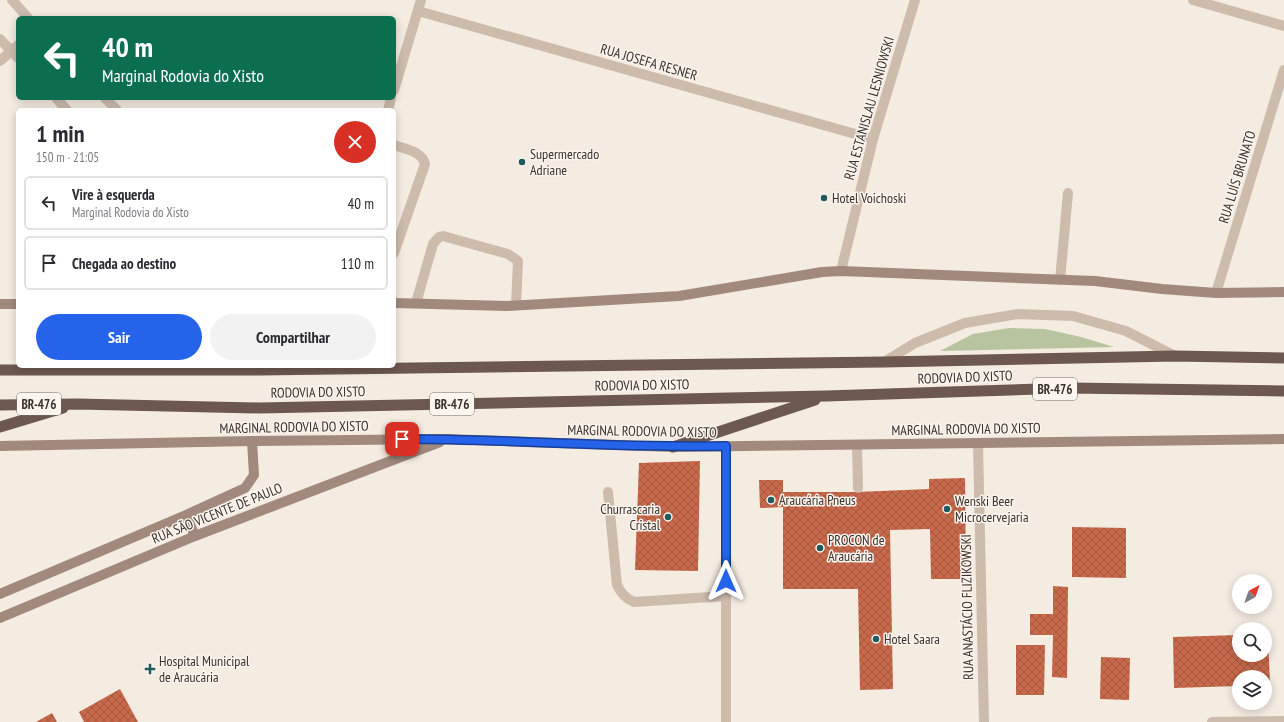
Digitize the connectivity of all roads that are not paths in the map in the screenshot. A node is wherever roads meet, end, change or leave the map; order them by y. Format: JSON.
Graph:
{"nodes":[{"id":1,"x":12,"y":0,"type":"edge"},
{"id":2,"x":421,"y":0,"type":"edge"},
{"id":3,"x":915,"y":0,"type":"edge"},
{"id":4,"x":1193,"y":0,"type":"edge"},
{"id":5,"x":418,"y":11,"type":"junction"},
{"id":6,"x":26,"y":16,"type":"edge"},
{"id":7,"x":1284,"y":26,"type":"edge"},
{"id":8,"x":0,"y":39,"type":"edge"},
{"id":9,"x":16,"y":52,"type":"edge"},
{"id":10,"x":0,"y":61,"type":"edge"},
{"id":11,"x":1284,"y":70,"type":"edge"},
{"id":12,"x":396,"y":83,"type":"edge"},
{"id":13,"x":58,"y":100,"type":"edge"},
{"id":14,"x":107,"y":100,"type":"edge"},
{"id":15,"x":65,"y":108,"type":"edge"},
{"id":16,"x":115,"y":108,"type":"edge"},
{"id":17,"x":872,"y":139,"type":"junction"},
{"id":18,"x":396,"y":146,"type":"edge"},
{"id":19,"x":1068,"y":193,"type":"dead end"},
{"id":20,"x":396,"y":247,"type":"edge"},
{"id":21,"x":841,"y":271,"type":"junction"},
{"id":22,"x":1060,"y":280,"type":"junction"},
{"id":23,"x":1216,"y":292,"type":"junction"},
{"id":24,"x":1284,"y":292,"type":"edge"},
{"id":25,"x":396,"y":303,"type":"edge"},
{"id":26,"x":416,"y":303,"type":"junction"},
{"id":27,"x":0,"y":304,"type":"edge"},
{"id":28,"x":16,"y":304,"type":"edge"},
{"id":29,"x":516,"y":305,"type":"junction"},
{"id":30,"x":1175,"y":356,"type":"junction"},
{"id":31,"x":1284,"y":358,"type":"edge"},
{"id":32,"x":884,"y":362,"type":"junction"},
{"id":33,"x":252,"y":368,"type":"edge"},
{"id":34,"x":0,"y":370,"type":"edge"},
{"id":35,"x":258,"y":370,"type":"junction"},
{"id":36,"x":1284,"y":391,"type":"edge"},
{"id":37,"x":826,"y":396,"type":"junction"},
{"id":38,"x":77,"y":404,"type":"junction"},
{"id":39,"x":0,"y":405,"type":"edge"},
{"id":40,"x":0,"y":427,"type":"edge"},
{"id":41,"x":1284,"y":438,"type":"edge"},
{"id":42,"x":447,"y":439,"type":"junction"},
{"id":43,"x":252,"y":441,"type":"junction"},
{"id":44,"x":978,"y":443,"type":"junction"},
{"id":45,"x":857,"y":445,"type":"junction"},
{"id":46,"x":0,"y":446,"type":"edge"},
{"id":47,"x":726,"y":446,"type":"junction"},
{"id":48,"x":673,"y":447,"type":"junction"},
{"id":49,"x":858,"y":488,"type":"dead end"},
{"id":50,"x":608,"y":492,"type":"dead end"},
{"id":51,"x":186,"y":515,"type":"junction"},
{"id":52,"x":195,"y":536,"type":"junction"},
{"id":53,"x":0,"y":594,"type":"edge"},
{"id":54,"x":726,"y":596,"type":"junction"},
{"id":55,"x":0,"y":618,"type":"edge"},
{"id":56,"x":1284,"y":721,"type":"edge"},
{"id":57,"x":726,"y":722,"type":"edge"},
{"id":58,"x":984,"y":722,"type":"edge"},
{"id":59,"x":1212,"y":722,"type":"edge"}],
"edges":[{"from":1,"to":6,"type":"street"},
{"from":2,"to":5,"type":"street"},
{"from":3,"to":17,"type":"street","name":"RUA ESTANISLAU LESNIOWSKI"},
{"from":4,"to":7,"type":"street"},
{"from":5,"to":12,"type":"street"},
{"from":5,"to":17,"type":"street","name":"RUA JOSEFA RESNER"},
{"from":8,"to":9,"type":"street"},
{"from":9,"to":10,"type":"street"},
{"from":11,"to":23,"type":"street","name":"RUA LUÍS BRUNATO"},
{"from":13,"to":15,"type":"street"},
{"from":14,"to":16,"type":"street"},
{"from":17,"to":21,"type":"street","name":"RUA ESTANISLAU LESNIOWSKI"},
{"from":18,"to":20,"type":"street"},
{"from":19,"to":22,"type":"street"},
{"from":21,"to":22,"type":"main road"},
{"from":21,"to":29,"type":"main road"},
{"from":22,"to":23,"type":"main road"},
{"from":23,"to":24,"type":"main road"},
{"from":25,"to":26,"type":"main road"},
{"from":26,"to":29,"type":"main road"},
{"from":26,"to":29,"type":"street"},
{"from":27,"to":28,"type":"main road"},
{"from":30,"to":31,"type":"highway","name":"RODOVIA DO XISTO","number":"BR-476"},
{"from":30,"to":32,"type":"highway","name":"RODOVIA DO XISTO","number":"BR-476"},
{"from":30,"to":32,"type":"street","name":"RODOVIA DO XISTO"},
{"from":32,"to":35,"type":"highway","name":"RODOVIA DO XISTO","number":"BR-476"},
{"from":33,"to":35,"type":"highway"},
{"from":34,"to":35,"type":"highway","name":"RODOVIA DO XISTO","number":"BR-476"},
{"from":36,"to":37,"type":"highway","name":"RODOVIA DO XISTO","number":"BR-476"},
{"from":37,"to":38,"type":"highway","name":"RODOVIA DO XISTO","number":"BR-476"},
{"from":37,"to":48,"type":"highway"},
{"from":38,"to":39,"type":"highway","name":"RODOVIA DO XISTO","number":"BR-476"},
{"from":38,"to":40,"type":"highway"},
{"from":41,"to":44,"type":"main road","name":"MARGINAL RODOVIA DO XISTO"},
{"from":42,"to":43,"type":"main road","name":"MARGINAL RODOVIA DO XISTO"},
{"from":42,"to":48,"type":"main road","name":"MARGINAL RODOVIA DO XISTO"},
{"from":42,"to":52,"type":"main road","name":"RUA SÃO VICENTE DE PAULO"},
{"from":43,"to":46,"type":"main road","name":"MARGINAL RODOVIA DO XISTO"},
{"from":43,"to":51,"type":"main road","name":"RUA SÃO VICENTE DE PAULO"},
{"from":44,"to":45,"type":"main road","name":"MARGINAL RODOVIA DO XISTO"},
{"from":44,"to":58,"type":"street","name":"RUA ANASTÁCIO FLIZIKOWSKI"},
{"from":45,"to":47,"type":"main road","name":"MARGINAL RODOVIA DO XISTO"},
{"from":45,"to":49,"type":"street"},
{"from":47,"to":48,"type":"main road","name":"MARGINAL RODOVIA DO XISTO"},
{"from":47,"to":54,"type":"street"},
{"from":50,"to":54,"type":"street"},
{"from":51,"to":52,"type":"main road"},
{"from":51,"to":53,"type":"main road","name":"RUA SÃO VICENTE DE PAULO"},
{"from":52,"to":55,"type":"main road","name":"RUA SÃO VICENTE DE PAULO"},
{"from":54,"to":57,"type":"street"},
{"from":56,"to":59,"type":"street"}]}
